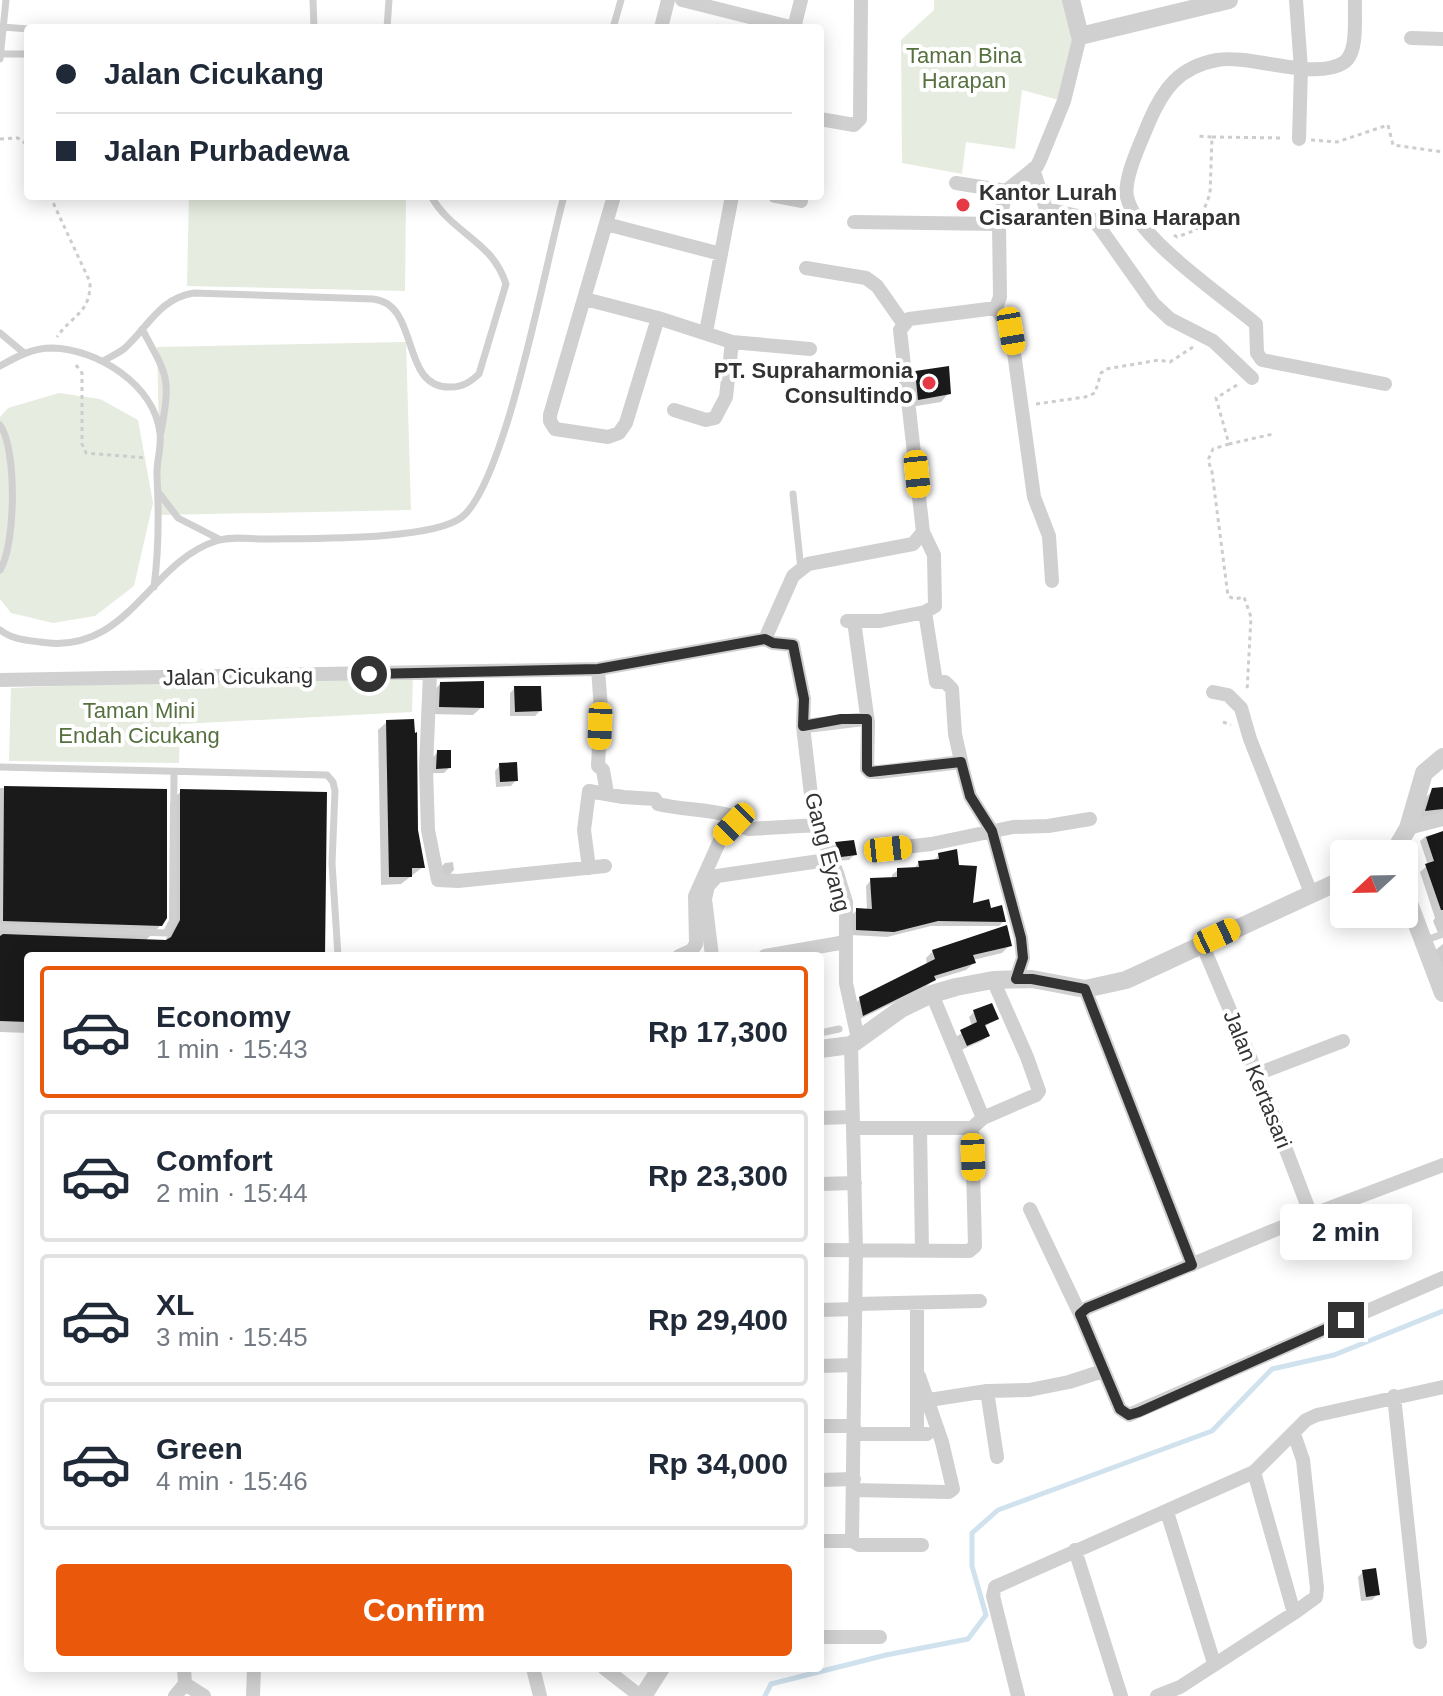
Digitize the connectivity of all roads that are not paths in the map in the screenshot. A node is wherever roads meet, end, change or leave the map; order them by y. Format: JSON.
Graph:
{"nodes":[{"id":1,"x":6,"y":0,"type":"edge"},
{"id":2,"x":313,"y":0,"type":"edge"},
{"id":3,"x":389,"y":0,"type":"edge"},
{"id":4,"x":621,"y":0,"type":"edge"},
{"id":5,"x":668,"y":0,"type":"edge"},
{"id":6,"x":682,"y":0,"type":"edge"},
{"id":7,"x":801,"y":0,"type":"edge"},
{"id":8,"x":861,"y":0,"type":"edge"},
{"id":9,"x":1071,"y":0,"type":"edge"},
{"id":10,"x":1229,"y":0,"type":"edge"},
{"id":11,"x":1296,"y":0,"type":"edge"},
{"id":12,"x":1355,"y":0,"type":"edge"},
{"id":13,"x":314,"y":24,"type":"edge"},
{"id":14,"x":387,"y":24,"type":"edge"},
{"id":15,"x":614,"y":24,"type":"edge"},
{"id":16,"x":662,"y":24,"type":"edge"},
{"id":17,"x":778,"y":24,"type":"edge"},
{"id":18,"x":795,"y":24,"type":"edge"},
{"id":19,"x":3,"y":27,"type":"junction"},
{"id":20,"x":24,"y":29,"type":"edge"},
{"id":21,"x":1080,"y":36,"type":"junction"},
{"id":22,"x":1411,"y":38,"type":"dead end"},
{"id":23,"x":1443,"y":39,"type":"edge"},
{"id":24,"x":24,"y":54,"type":"edge"},
{"id":25,"x":0,"y":57,"type":"edge"},
{"id":26,"x":1301,"y":69,"type":"junction"},
{"id":27,"x":824,"y":120,"type":"edge"},
{"id":28,"x":1299,"y":139,"type":"road end"},
{"id":29,"x":1033,"y":169,"type":"junction"},
{"id":30,"x":956,"y":183,"type":"dead end"},
{"id":31,"x":1006,"y":191,"type":"junction"},
{"id":32,"x":434,"y":200,"type":"edge"},
{"id":33,"x":563,"y":200,"type":"edge"},
{"id":34,"x":613,"y":200,"type":"edge"},
{"id":35,"x":731,"y":200,"type":"edge"},
{"id":36,"x":796,"y":200,"type":"edge"},
{"id":37,"x":801,"y":201,"type":"dead end"},
{"id":38,"x":854,"y":222,"type":"dead end"},
{"id":39,"x":606,"y":224,"type":"junction"},
{"id":40,"x":999,"y":224,"type":"junction"},
{"id":41,"x":721,"y":254,"type":"junction"},
{"id":42,"x":806,"y":268,"type":"dead end"},
{"id":43,"x":585,"y":299,"type":"junction"},
{"id":44,"x":996,"y":308,"type":"junction"},
{"id":45,"x":658,"y":318,"type":"junction"},
{"id":46,"x":903,"y":323,"type":"junction"},
{"id":47,"x":142,"y":329,"type":"junction"},
{"id":48,"x":706,"y":332,"type":"junction"},
{"id":49,"x":0,"y":333,"type":"edge"},
{"id":50,"x":732,"y":342,"type":"junction"},
{"id":51,"x":810,"y":349,"type":"dead end"},
{"id":52,"x":24,"y":353,"type":"junction"},
{"id":53,"x":103,"y":361,"type":"junction"},
{"id":54,"x":0,"y":366,"type":"edge"},
{"id":55,"x":1252,"y":378,"type":"road end"},
{"id":56,"x":1385,"y":384,"type":"dead end"},
{"id":57,"x":674,"y":410,"type":"dead end"},
{"id":58,"x":0,"y":425,"type":"edge"},
{"id":59,"x":161,"y":434,"type":"junction"},
{"id":60,"x":159,"y":493,"type":"junction"},
{"id":61,"x":793,"y":494,"type":"dead end"},
{"id":62,"x":923,"y":532,"type":"junction"},
{"id":63,"x":219,"y":539,"type":"junction"},
{"id":64,"x":801,"y":569,"type":"junction"},
{"id":65,"x":0,"y":570,"type":"edge"},
{"id":66,"x":1052,"y":581,"type":"dead end"},
{"id":67,"x":154,"y":589,"type":"junction"},
{"id":68,"x":925,"y":612,"type":"junction"},
{"id":69,"x":0,"y":630,"type":"edge"},
{"id":70,"x":765,"y":639,"type":"junction"},
{"id":71,"x":598,"y":669,"type":"junction"},
{"id":72,"x":430,"y":673,"type":"junction"},
{"id":73,"x":0,"y":680,"type":"edge"},
{"id":74,"x":1213,"y":692,"type":"dead end"},
{"id":75,"x":867,"y":719,"type":"junction"},
{"id":76,"x":803,"y":726,"type":"junction"},
{"id":77,"x":1443,"y":757,"type":"edge"},
{"id":78,"x":961,"y":762,"type":"junction"},
{"id":79,"x":0,"y":767,"type":"edge"},
{"id":80,"x":174,"y":773,"type":"junction"},
{"id":81,"x":607,"y":793,"type":"junction"},
{"id":82,"x":1090,"y":819,"type":"dead end"},
{"id":83,"x":1443,"y":819,"type":"edge"},
{"id":84,"x":734,"y":824,"type":"junction"},
{"id":85,"x":818,"y":825,"type":"junction"},
{"id":86,"x":1408,"y":828,"type":"junction"},
{"id":87,"x":992,"y":831,"type":"junction"},
{"id":88,"x":1401,"y":840,"type":"edge"},
{"id":89,"x":888,"y":849,"type":"dead end"},
{"id":90,"x":820,"y":861,"type":"dead end"},
{"id":91,"x":1330,"y":885,"type":"edge"},
{"id":92,"x":1311,"y":893,"type":"junction"},
{"id":93,"x":0,"y":927,"type":"edge"},
{"id":94,"x":1418,"y":928,"type":"edge"},
{"id":95,"x":1443,"y":934,"type":"edge"},
{"id":96,"x":1423,"y":941,"type":"junction"},
{"id":97,"x":840,"y":943,"type":"dead end"},
{"id":98,"x":1202,"y":944,"type":"junction"},
{"id":99,"x":338,"y":952,"type":"edge"},
{"id":100,"x":688,"y":952,"type":"edge"},
{"id":101,"x":712,"y":952,"type":"edge"},
{"id":102,"x":788,"y":952,"type":"edge"},
{"id":103,"x":1016,"y":979,"type":"junction"},
{"id":104,"x":993,"y":980,"type":"junction"},
{"id":105,"x":1085,"y":989,"type":"junction"},
{"id":106,"x":1443,"y":993,"type":"edge"},
{"id":107,"x":932,"y":994,"type":"junction"},
{"id":108,"x":839,"y":1029,"type":"dead end"},
{"id":109,"x":824,"y":1032,"type":"edge"},
{"id":110,"x":1343,"y":1041,"type":"dead end"},
{"id":111,"x":854,"y":1042,"type":"junction"},
{"id":112,"x":824,"y":1048,"type":"edge"},
{"id":113,"x":1257,"y":1074,"type":"junction"},
{"id":114,"x":824,"y":1118,"type":"edge"},
{"id":115,"x":854,"y":1122,"type":"junction"},
{"id":116,"x":977,"y":1123,"type":"junction"},
{"id":117,"x":920,"y":1128,"type":"junction"},
{"id":118,"x":1443,"y":1165,"type":"edge"},
{"id":119,"x":855,"y":1183,"type":"junction"},
{"id":120,"x":824,"y":1184,"type":"edge"},
{"id":121,"x":1030,"y":1209,"type":"dead end"},
{"id":122,"x":1311,"y":1215,"type":"junction"},
{"id":123,"x":824,"y":1250,"type":"edge"},
{"id":124,"x":856,"y":1250,"type":"junction"},
{"id":125,"x":922,"y":1251,"type":"junction"},
{"id":126,"x":1192,"y":1265,"type":"junction"},
{"id":127,"x":1443,"y":1278,"type":"edge"},
{"id":128,"x":980,"y":1301,"type":"dead end"},
{"id":129,"x":917,"y":1304,"type":"junction"},
{"id":130,"x":856,"y":1307,"type":"junction"},
{"id":131,"x":824,"y":1310,"type":"edge"},
{"id":132,"x":1080,"y":1314,"type":"junction"},
{"id":133,"x":854,"y":1365,"type":"junction"},
{"id":134,"x":824,"y":1366,"type":"edge"},
{"id":135,"x":1103,"y":1371,"type":"junction"},
{"id":136,"x":919,"y":1376,"type":"junction"},
{"id":137,"x":1443,"y":1387,"type":"edge"},
{"id":138,"x":987,"y":1391,"type":"junction"},
{"id":139,"x":1394,"y":1396,"type":"junction"},
{"id":140,"x":929,"y":1400,"type":"junction"},
{"id":141,"x":824,"y":1426,"type":"edge"},
{"id":142,"x":854,"y":1430,"type":"junction"},
{"id":143,"x":917,"y":1434,"type":"junction"},
{"id":144,"x":939,"y":1434,"type":"junction"},
{"id":145,"x":1294,"y":1434,"type":"junction"},
{"id":146,"x":997,"y":1457,"type":"dead end"},
{"id":147,"x":1254,"y":1472,"type":"junction"},
{"id":148,"x":824,"y":1480,"type":"edge"},
{"id":149,"x":853,"y":1484,"type":"junction"},
{"id":150,"x":1167,"y":1512,"type":"junction"},
{"id":151,"x":824,"y":1541,"type":"edge"},
{"id":152,"x":852,"y":1541,"type":"junction"},
{"id":153,"x":922,"y":1545,"type":"dead end"},
{"id":154,"x":1075,"y":1550,"type":"junction"},
{"id":155,"x":1294,"y":1613,"type":"junction"},
{"id":156,"x":824,"y":1637,"type":"edge"},
{"id":157,"x":880,"y":1637,"type":"dead end"},
{"id":158,"x":1420,"y":1642,"type":"dead end"},
{"id":159,"x":1214,"y":1663,"type":"junction"},
{"id":160,"x":254,"y":1672,"type":"edge"},
{"id":161,"x":534,"y":1672,"type":"edge"},
{"id":162,"x":609,"y":1672,"type":"edge"},
{"id":163,"x":658,"y":1672,"type":"edge"},
{"id":164,"x":180,"y":1690,"type":"edge"},
{"id":165,"x":204,"y":1696,"type":"edge"},
{"id":166,"x":253,"y":1696,"type":"edge"},
{"id":167,"x":540,"y":1696,"type":"edge"},
{"id":168,"x":641,"y":1696,"type":"edge"},
{"id":169,"x":1018,"y":1696,"type":"edge"},
{"id":170,"x":1121,"y":1696,"type":"edge"},
{"id":171,"x":1157,"y":1696,"type":"edge"}],
"edges":[{"from":1,"to":19,"type":"lane"},
{"from":2,"to":13,"type":"lane"},
{"from":3,"to":14,"type":"lane"},
{"from":4,"to":15,"type":"lane"},
{"from":5,"to":16,"type":"street"},
{"from":6,"to":17,"type":"street"},
{"from":7,"to":18,"type":"street"},
{"from":8,"to":27,"type":"street"},
{"from":9,"to":21,"type":"street"},
{"from":10,"to":21,"type":"street"},
{"from":11,"to":26,"type":"street"},
{"from":12,"to":26,"type":"street"},
{"from":19,"to":20,"type":"lane"},
{"from":19,"to":25,"type":"lane"},
{"from":21,"to":29,"type":"street"},
{"from":22,"to":23,"type":"street"},
{"from":24,"to":25,"type":"lane"},
{"from":26,"to":28,"type":"street"},
{"from":26,"to":56,"type":"street"},
{"from":29,"to":31,"type":"street"},
{"from":29,"to":55,"type":"street"},
{"from":30,"to":31,"type":"street"},
{"from":31,"to":40,"type":"street"},
{"from":32,"to":47,"type":"lane"},
{"from":33,"to":63,"type":"lane"},
{"from":34,"to":39,"type":"street"},
{"from":35,"to":41,"type":"street"},
{"from":36,"to":37,"type":"street"},
{"from":38,"to":40,"type":"street"},
{"from":39,"to":41,"type":"street"},
{"from":39,"to":43,"type":"street"},
{"from":40,"to":44,"type":"street"},
{"from":41,"to":48,"type":"street"},
{"from":42,"to":46,"type":"street"},
{"from":43,"to":45,"type":"street"},
{"from":43,"to":45,"type":"street"},
{"from":44,"to":46,"type":"street"},
{"from":44,"to":66,"type":"street"},
{"from":45,"to":48,"type":"street"},
{"from":46,"to":62,"type":"street"},
{"from":47,"to":53,"type":"lane"},
{"from":47,"to":59,"type":"lane"},
{"from":48,"to":50,"type":"street"},
{"from":49,"to":52,"type":"lane"},
{"from":50,"to":51,"type":"street"},
{"from":50,"to":57,"type":"street"},
{"from":52,"to":53,"type":"lane"},
{"from":52,"to":54,"type":"lane"},
{"from":53,"to":59,"type":"lane"},
{"from":58,"to":65,"type":"lane"},
{"from":59,"to":60,"type":"lane"},
{"from":60,"to":63,"type":"lane"},
{"from":60,"to":67,"type":"lane"},
{"from":61,"to":64,"type":"lane"},
{"from":62,"to":64,"type":"street"},
{"from":62,"to":68,"type":"street"},
{"from":63,"to":67,"type":"lane"},
{"from":64,"to":70,"type":"street"},
{"from":67,"to":69,"type":"lane"},
{"from":68,"to":75,"type":"street"},
{"from":68,"to":78,"type":"street"},
{"from":70,"to":71,"type":"street","name":"Jalan Cicukang"},
{"from":70,"to":76,"type":"street","name":"Gang Eyang"},
{"from":71,"to":72,"type":"street","name":"Jalan Cicukang"},
{"from":71,"to":81,"type":"street"},
{"from":72,"to":73,"type":"street","name":"Jalan Cicukang"},
{"from":72,"to":81,"type":"street"},
{"from":74,"to":92,"type":"street"},
{"from":75,"to":76,"type":"street"},
{"from":75,"to":78,"type":"street"},
{"from":76,"to":85,"type":"street","name":"Gang Eyang"},
{"from":77,"to":86,"type":"street"},
{"from":78,"to":87,"type":"street"},
{"from":79,"to":80,"type":"lane"},
{"from":80,"to":93,"type":"lane"},
{"from":80,"to":99,"type":"lane"},
{"from":81,"to":84,"type":"street"},
{"from":82,"to":87,"type":"street"},
{"from":83,"to":86,"type":"street"},
{"from":84,"to":85,"type":"street"},
{"from":84,"to":100,"type":"street"},
{"from":85,"to":111,"type":"street","name":"Gang Eyang"},
{"from":86,"to":88,"type":"street"},
{"from":87,"to":89,"type":"street"},
{"from":87,"to":103,"type":"street"},
{"from":90,"to":101,"type":"street"},
{"from":91,"to":92,"type":"street"},
{"from":92,"to":98,"type":"street"},
{"from":94,"to":96,"type":"street"},
{"from":95,"to":96,"type":"lane"},
{"from":96,"to":106,"type":"street"},
{"from":97,"to":102,"type":"street"},
{"from":98,"to":105,"type":"street"},
{"from":98,"to":113,"type":"street","name":"Jalan Kertasari"},
{"from":103,"to":104,"type":"street"},
{"from":103,"to":105,"type":"street"},
{"from":104,"to":107,"type":"street"},
{"from":104,"to":116,"type":"street"},
{"from":105,"to":126,"type":"street"},
{"from":107,"to":111,"type":"street"},
{"from":107,"to":116,"type":"street"},
{"from":108,"to":109,"type":"lane"},
{"from":110,"to":113,"type":"street"},
{"from":111,"to":112,"type":"street"},
{"from":111,"to":115,"type":"street","name":"Gang Eyang"},
{"from":113,"to":122,"type":"street","name":"Jalan Kertasari"},
{"from":114,"to":115,"type":"street"},
{"from":115,"to":117,"type":"street"},
{"from":115,"to":119,"type":"street","name":"Gang Eyang"},
{"from":116,"to":117,"type":"street"},
{"from":116,"to":125,"type":"street"},
{"from":117,"to":125,"type":"street"},
{"from":118,"to":122,"type":"street"},
{"from":119,"to":120,"type":"street"},
{"from":119,"to":124,"type":"street","name":"Gang Eyang"},
{"from":121,"to":132,"type":"street"},
{"from":122,"to":126,"type":"street"},
{"from":123,"to":124,"type":"street"},
{"from":124,"to":125,"type":"street"},
{"from":124,"to":130,"type":"street","name":"Gang Eyang"},
{"from":126,"to":132,"type":"street"},
{"from":127,"to":135,"type":"street"},
{"from":128,"to":129,"type":"street"},
{"from":129,"to":130,"type":"street"},
{"from":129,"to":136,"type":"street"},
{"from":130,"to":131,"type":"street"},
{"from":130,"to":133,"type":"street","name":"Gang Eyang"},
{"from":132,"to":135,"type":"street"},
{"from":133,"to":134,"type":"street"},
{"from":133,"to":142,"type":"street","name":"Gang Eyang"},
{"from":135,"to":138,"type":"street"},
{"from":136,"to":140,"type":"street"},
{"from":136,"to":143,"type":"street"},
{"from":137,"to":139,"type":"street"},
{"from":138,"to":140,"type":"street"},
{"from":138,"to":146,"type":"street"},
{"from":139,"to":145,"type":"street"},
{"from":139,"to":158,"type":"street"},
{"from":140,"to":144,"type":"street"},
{"from":141,"to":142,"type":"street"},
{"from":142,"to":143,"type":"street"},
{"from":142,"to":149,"type":"street","name":"Gang Eyang"},
{"from":143,"to":144,"type":"street"},
{"from":144,"to":149,"type":"street"},
{"from":145,"to":147,"type":"street"},
{"from":145,"to":155,"type":"street"},
{"from":147,"to":150,"type":"street"},
{"from":147,"to":155,"type":"street"},
{"from":148,"to":149,"type":"street"},
{"from":149,"to":152,"type":"street","name":"Gang Eyang"},
{"from":150,"to":154,"type":"street"},
{"from":150,"to":159,"type":"street"},
{"from":151,"to":152,"type":"street"},
{"from":152,"to":153,"type":"street"},
{"from":154,"to":169,"type":"street"},
{"from":154,"to":170,"type":"street"},
{"from":155,"to":159,"type":"street"},
{"from":156,"to":157,"type":"street"},
{"from":159,"to":171,"type":"street"},
{"from":160,"to":166,"type":"street"},
{"from":161,"to":167,"type":"street"},
{"from":162,"to":168,"type":"street"},
{"from":163,"to":168,"type":"street"},
{"from":164,"to":165,"type":"street"}]}
